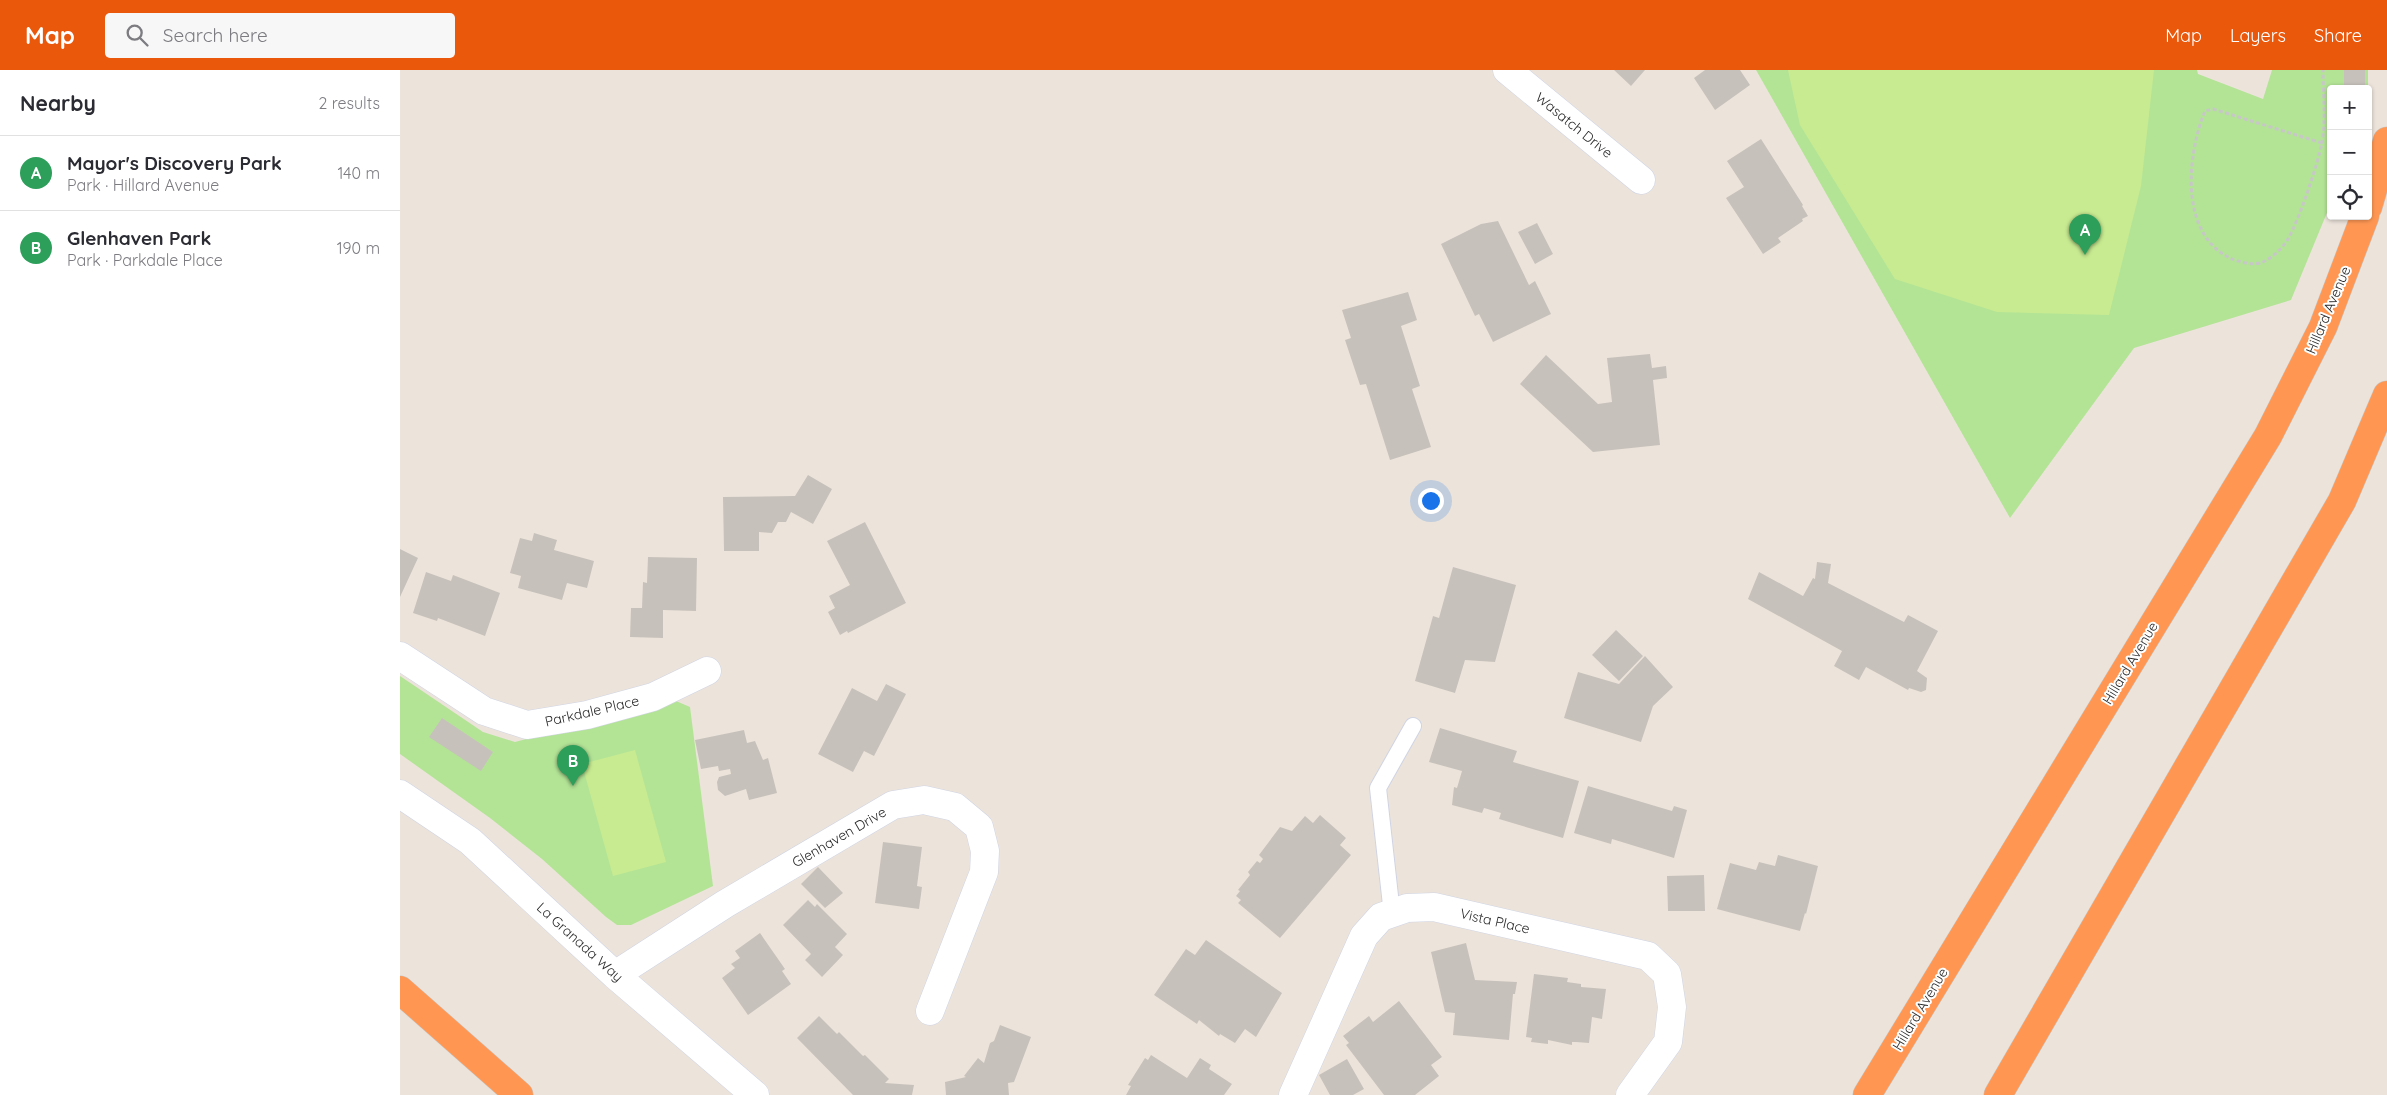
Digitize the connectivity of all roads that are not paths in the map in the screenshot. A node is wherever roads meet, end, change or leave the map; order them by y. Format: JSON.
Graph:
{"nodes":[{"id":1,"x":1507,"y":70,"type":"edge"},
{"id":2,"x":2387,"y":141,"type":"edge"},
{"id":3,"x":1641,"y":180,"type":"dead end"},
{"id":4,"x":2372,"y":193,"type":"edge"},
{"id":5,"x":2363,"y":220,"type":"edge"},
{"id":6,"x":2387,"y":395,"type":"edge"},
{"id":7,"x":400,"y":656,"type":"edge"},
{"id":8,"x":707,"y":671,"type":"dead end"},
{"id":9,"x":1413,"y":726,"type":"dead end"},
{"id":10,"x":400,"y":794,"type":"edge"},
{"id":11,"x":1392,"y":914,"type":"junction"},
{"id":12,"x":615,"y":975,"type":"junction"},
{"id":13,"x":400,"y":990,"type":"edge"},
{"id":14,"x":930,"y":1011,"type":"dead end"},
{"id":15,"x":519,"y":1095,"type":"edge"},
{"id":16,"x":755,"y":1095,"type":"edge"},
{"id":17,"x":1293,"y":1095,"type":"edge"},
{"id":18,"x":1630,"y":1095,"type":"edge"},
{"id":19,"x":1867,"y":1095,"type":"edge"},
{"id":20,"x":1998,"y":1095,"type":"edge"}],
"edges":[{"from":1,"to":3,"type":"street","name":"Wasatch Drive"},
{"from":2,"to":4,"type":"highway"},
{"from":5,"to":19,"type":"highway","name":"Hillard Avenue"},
{"from":6,"to":20,"type":"highway"},
{"from":7,"to":8,"type":"street","name":"Parkdale Place"},
{"from":9,"to":11,"type":"lane"},
{"from":10,"to":12,"type":"street","name":"La Granada Way"},
{"from":11,"to":17,"type":"street","name":"Vista Place"},
{"from":11,"to":18,"type":"street","name":"Vista Place"},
{"from":12,"to":14,"type":"street","name":"Glenhaven Drive"},
{"from":12,"to":16,"type":"street","name":"La Granada Way"},
{"from":13,"to":15,"type":"highway"}]}
